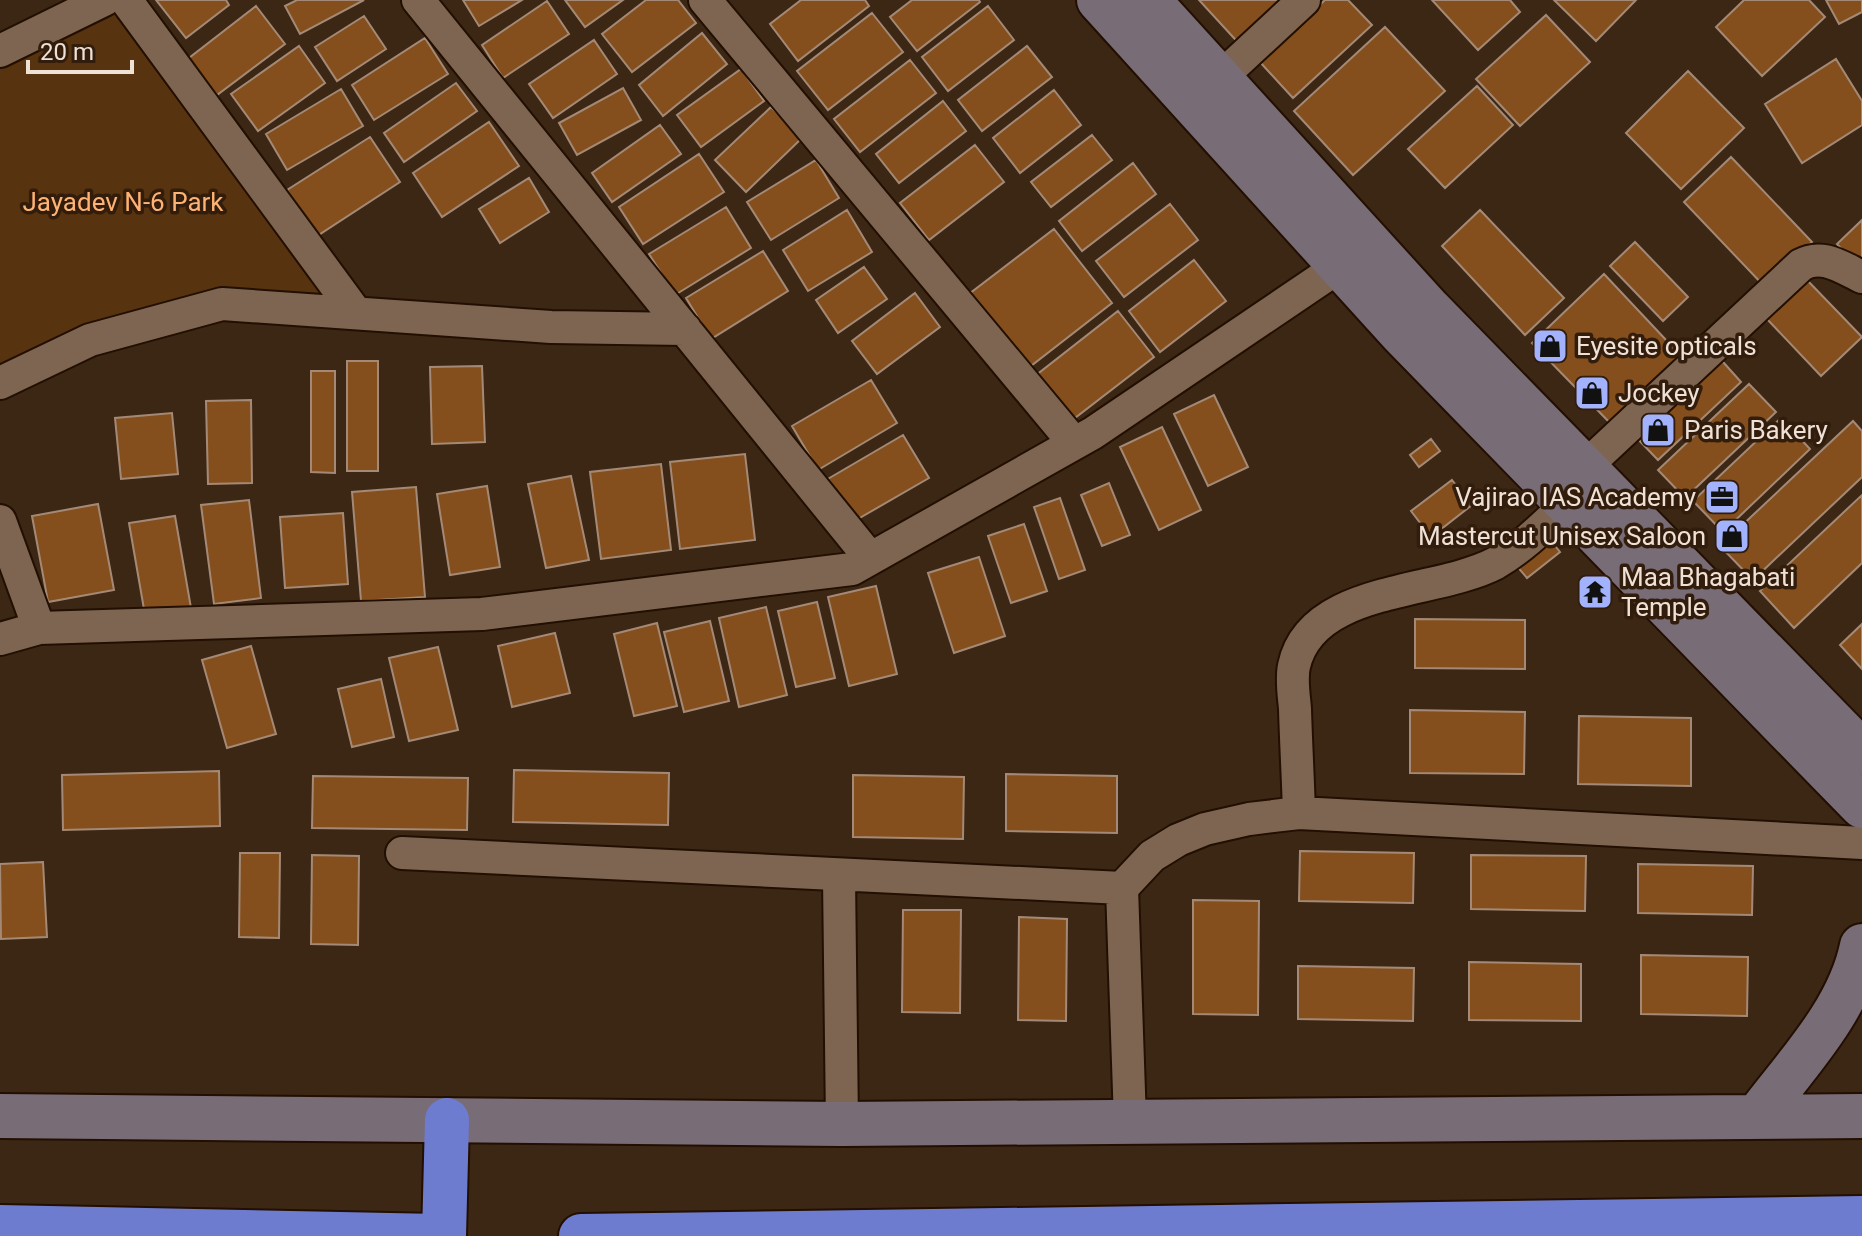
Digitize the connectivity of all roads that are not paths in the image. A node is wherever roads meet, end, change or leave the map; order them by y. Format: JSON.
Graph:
{"nodes":[{"id":1,"x":104,"y":0,"type":"edge"},
{"id":2,"x":126,"y":0,"type":"edge"},
{"id":3,"x":418,"y":0,"type":"edge"},
{"id":4,"x":705,"y":0,"type":"edge"},
{"id":5,"x":1148,"y":0,"type":"edge"},
{"id":6,"x":1304,"y":0,"type":"edge"},
{"id":7,"x":1101,"y":1,"type":"edge"},
{"id":8,"x":0,"y":51,"type":"edge"},
{"id":9,"x":1220,"y":78,"type":"junction"},
{"id":10,"x":1340,"y":266,"type":"junction"},
{"id":11,"x":1862,"y":277,"type":"edge"},
{"id":12,"x":356,"y":313,"type":"junction"},
{"id":13,"x":685,"y":329,"type":"junction"},
{"id":14,"x":0,"y":383,"type":"edge"},
{"id":15,"x":1074,"y":443,"type":"junction"},
{"id":16,"x":1576,"y":486,"type":"junction"},
{"id":17,"x":0,"y":521,"type":"edge"},
{"id":18,"x":870,"y":558,"type":"junction"},
{"id":19,"x":39,"y":628,"type":"junction"},
{"id":20,"x":0,"y":639,"type":"edge"},
{"id":21,"x":1862,"y":752,"type":"edge"},
{"id":22,"x":1862,"y":806,"type":"edge"},
{"id":23,"x":1299,"y":813,"type":"junction"},
{"id":24,"x":1862,"y":843,"type":"edge"},
{"id":25,"x":402,"y":853,"type":"dead end"},
{"id":26,"x":839,"y":877,"type":"junction"},
{"id":27,"x":1122,"y":888,"type":"junction"},
{"id":28,"x":1862,"y":946,"type":"edge"},
{"id":29,"x":0,"y":1116,"type":"edge"},
{"id":30,"x":1862,"y":1116,"type":"edge"},
{"id":31,"x":1757,"y":1117,"type":"junction"},
{"id":32,"x":447,"y":1120,"type":"junction"},
{"id":33,"x":1130,"y":1121,"type":"junction"},
{"id":34,"x":842,"y":1124,"type":"junction"},
{"id":35,"x":1862,"y":1218,"type":"edge"},
{"id":36,"x":0,"y":1227,"type":"edge"},
{"id":37,"x":438,"y":1236,"type":"edge"},
{"id":38,"x":444,"y":1236,"type":"edge"},
{"id":39,"x":581,"y":1236,"type":"edge"}],
"edges":[{"from":1,"to":8,"type":"street"},
{"from":2,"to":12,"type":"street"},
{"from":3,"to":13,"type":"street"},
{"from":4,"to":15,"type":"street"},
{"from":5,"to":9,"type":"street"},
{"from":6,"to":9,"type":"street"},
{"from":7,"to":10,"type":"street"},
{"from":9,"to":16,"type":"street"},
{"from":10,"to":15,"type":"street"},
{"from":10,"to":16,"type":"street"},
{"from":11,"to":16,"type":"street"},
{"from":12,"to":13,"type":"street"},
{"from":12,"to":14,"type":"street"},
{"from":13,"to":18,"type":"street"},
{"from":15,"to":18,"type":"street"},
{"from":16,"to":21,"type":"street"},
{"from":16,"to":22,"type":"street"},
{"from":16,"to":23,"type":"street"},
{"from":17,"to":19,"type":"street"},
{"from":18,"to":19,"type":"street"},
{"from":19,"to":20,"type":"street"},
{"from":23,"to":24,"type":"street"},
{"from":23,"to":27,"type":"street"},
{"from":25,"to":26,"type":"street"},
{"from":26,"to":27,"type":"street"},
{"from":26,"to":34,"type":"street"},
{"from":27,"to":33,"type":"street"},
{"from":28,"to":31,"type":"street"},
{"from":29,"to":32,"type":"street"},
{"from":30,"to":31,"type":"street"},
{"from":31,"to":33,"type":"street"},
{"from":32,"to":34,"type":"street"},
{"from":32,"to":38,"type":"highway"},
{"from":33,"to":34,"type":"street"},
{"from":35,"to":39,"type":"highway"},
{"from":36,"to":37,"type":"highway"}]}
